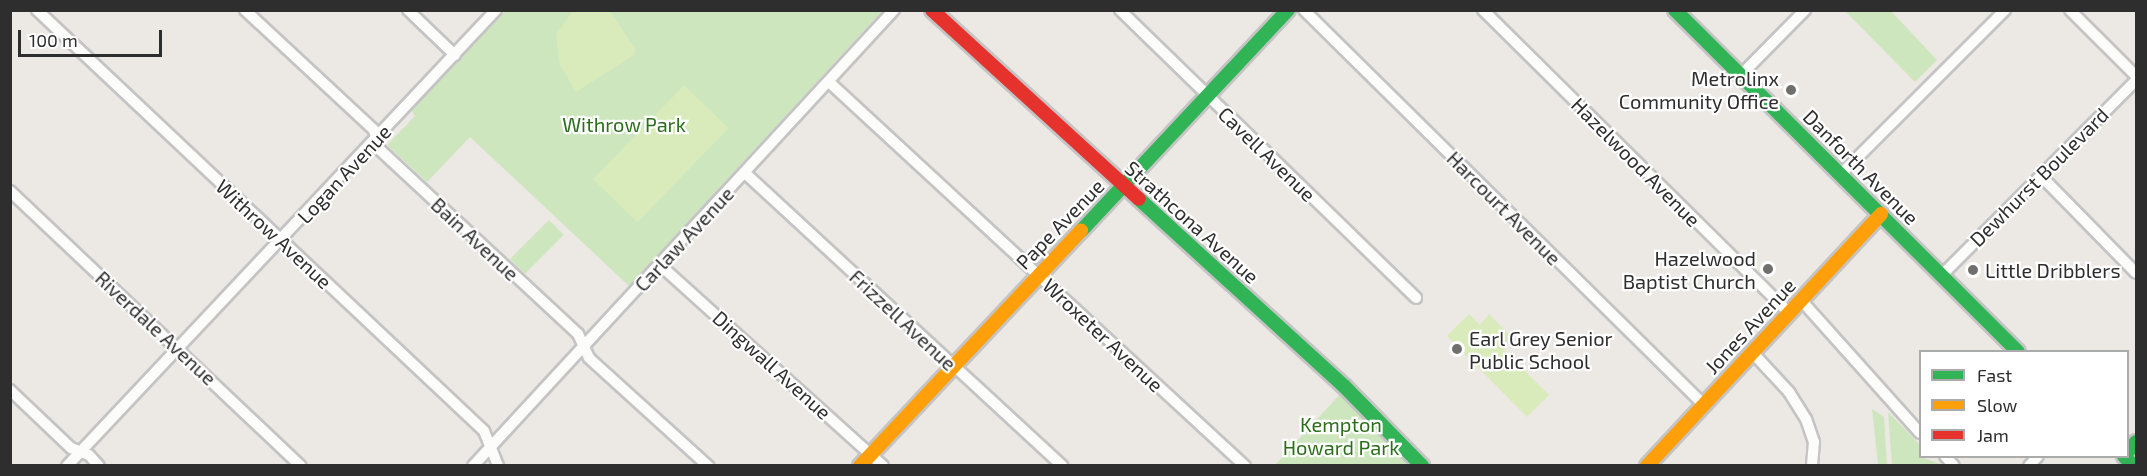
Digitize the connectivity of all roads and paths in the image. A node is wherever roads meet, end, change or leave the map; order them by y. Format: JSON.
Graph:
{"nodes":[{"id":1,"x":37,"y":10,"type":"edge"},
{"id":2,"x":245,"y":10,"type":"edge"},
{"id":3,"x":408,"y":10,"type":"edge"},
{"id":4,"x":496,"y":10,"type":"edge"},
{"id":5,"x":894,"y":10,"type":"edge"},
{"id":6,"x":932,"y":10,"type":"edge"},
{"id":7,"x":1120,"y":10,"type":"edge"},
{"id":8,"x":1288,"y":10,"type":"edge"},
{"id":9,"x":1304,"y":10,"type":"edge"},
{"id":10,"x":1483,"y":10,"type":"edge"},
{"id":11,"x":1675,"y":10,"type":"edge"},
{"id":12,"x":1805,"y":10,"type":"edge"},
{"id":13,"x":2006,"y":10,"type":"edge"},
{"id":14,"x":2070,"y":10,"type":"edge"},
{"id":15,"x":455,"y":55,"type":"junction"},
{"id":16,"x":1740,"y":76,"type":"junction"},
{"id":17,"x":2136,"y":78,"type":"edge"},
{"id":18,"x":829,"y":82,"type":"junction"},
{"id":19,"x":1208,"y":95,"type":"junction"},
{"id":20,"x":377,"y":139,"type":"junction"},
{"id":21,"x":745,"y":173,"type":"junction"},
{"id":22,"x":1841,"y":174,"type":"junction"},
{"id":23,"x":2042,"y":177,"type":"junction"},
{"id":24,"x":1124,"y":186,"type":"junction"},
{"id":25,"x":10,"y":191,"type":"edge"},
{"id":26,"x":1881,"y":214,"type":"junction"},
{"id":27,"x":282,"y":242,"type":"junction"},
{"id":28,"x":660,"y":265,"type":"junction"},
{"id":29,"x":2136,"y":273,"type":"edge"},
{"id":30,"x":1038,"y":275,"type":"junction"},
{"id":31,"x":1942,"y":275,"type":"junction"},
{"id":32,"x":1416,"y":297,"type":"dead end"},
{"id":33,"x":1801,"y":300,"type":"junction"},
{"id":34,"x":1790,"y":313,"type":"junction"},
{"id":35,"x":583,"y":348,"type":"junction"},
{"id":36,"x":177,"y":349,"type":"junction"},
{"id":37,"x":2017,"y":350,"type":"edge"},
{"id":38,"x":1752,"y":352,"type":"junction"},
{"id":39,"x":954,"y":366,"type":"junction"},
{"id":40,"x":10,"y":390,"type":"edge"},
{"id":41,"x":1704,"y":405,"type":"junction"},
{"id":42,"x":1919,"y":432,"type":"edge"},
{"id":43,"x":489,"y":449,"type":"junction"},
{"id":44,"x":80,"y":452,"type":"junction"},
{"id":45,"x":871,"y":454,"type":"junction"},
{"id":46,"x":67,"y":465,"type":"edge"},
{"id":47,"x":99,"y":465,"type":"edge"},
{"id":48,"x":301,"y":465,"type":"edge"},
{"id":49,"x":473,"y":465,"type":"edge"},
{"id":50,"x":498,"y":465,"type":"edge"},
{"id":51,"x":708,"y":465,"type":"edge"},
{"id":52,"x":860,"y":465,"type":"edge"},
{"id":53,"x":883,"y":465,"type":"edge"},
{"id":54,"x":1063,"y":465,"type":"edge"},
{"id":55,"x":1245,"y":465,"type":"edge"},
{"id":56,"x":1422,"y":465,"type":"edge"},
{"id":57,"x":1647,"y":465,"type":"edge"},
{"id":58,"x":1812,"y":465,"type":"edge"}],
"edges":[{"from":1,"to":27,"type":"street","name":"Withrow Avenue"},
{"from":2,"to":20,"type":"street","name":"Bain Avenue"},
{"from":3,"to":15,"type":"street"},
{"from":4,"to":15,"type":"street","name":"Logan Avenue"},
{"from":5,"to":18,"type":"street","name":"Carlaw Avenue"},
{"from":6,"to":24,"type":"main road","name":"Strathcona Avenue"},
{"from":7,"to":19,"type":"street","name":"Cavell Avenue"},
{"from":8,"to":19,"type":"main road","name":"Pape Avenue"},
{"from":9,"to":41,"type":"street","name":"Harcourt Avenue"},
{"from":10,"to":34,"type":"street","name":"Hazelwood Avenue"},
{"from":11,"to":16,"type":"main road","name":"Danforth Avenue"},
{"from":12,"to":16,"type":"street"},
{"from":13,"to":22,"type":"street"},
{"from":14,"to":17,"type":"street"},
{"from":15,"to":20,"type":"street","name":"Logan Avenue"},
{"from":16,"to":22,"type":"main road","name":"Danforth Avenue"},
{"from":17,"to":23,"type":"street","name":"Dewhurst Boulevard"},
{"from":18,"to":21,"type":"street","name":"Carlaw Avenue"},
{"from":18,"to":30,"type":"street","name":"Wroxeter Avenue"},
{"from":19,"to":24,"type":"main road","name":"Pape Avenue"},
{"from":19,"to":32,"type":"street","name":"Cavell Avenue"},
{"from":20,"to":27,"type":"street","name":"Logan Avenue"},
{"from":20,"to":35,"type":"street","name":"Bain Avenue"},
{"from":21,"to":28,"type":"street","name":"Carlaw Avenue"},
{"from":21,"to":39,"type":"street","name":"Frizzell Avenue"},
{"from":22,"to":26,"type":"main road","name":"Danforth Avenue"},
{"from":23,"to":29,"type":"street"},
{"from":23,"to":31,"type":"street","name":"Dewhurst Boulevard"},
{"from":24,"to":30,"type":"main road","name":"Pape Avenue"},
{"from":24,"to":56,"type":"main road","name":"Strathcona Avenue"},
{"from":25,"to":36,"type":"street","name":"Riverdale Avenue"},
{"from":26,"to":31,"type":"main road","name":"Danforth Avenue"},
{"from":26,"to":33,"type":"main road","name":"Jones Avenue"},
{"from":27,"to":36,"type":"street","name":"Logan Avenue"},
{"from":27,"to":43,"type":"street","name":"Withrow Avenue"},
{"from":28,"to":35,"type":"street","name":"Carlaw Avenue"},
{"from":28,"to":45,"type":"street","name":"Dingwall Avenue"},
{"from":30,"to":39,"type":"main road","name":"Pape Avenue"},
{"from":30,"to":55,"type":"street","name":"Wroxeter Avenue"},
{"from":31,"to":37,"type":"main road","name":"Danforth Avenue"},
{"from":33,"to":34,"type":"main road","name":"Jones Avenue"},
{"from":33,"to":42,"type":"street"},
{"from":34,"to":38,"type":"main road","name":"Jones Avenue"},
{"from":35,"to":43,"type":"street","name":"Carlaw Avenue"},
{"from":35,"to":51,"type":"street","name":"Bain Avenue"},
{"from":36,"to":44,"type":"street","name":"Logan Avenue"},
{"from":36,"to":48,"type":"street","name":"Riverdale Avenue"},
{"from":38,"to":41,"type":"main road","name":"Jones Avenue"},
{"from":38,"to":58,"type":"street"},
{"from":39,"to":45,"type":"main road","name":"Pape Avenue"},
{"from":39,"to":54,"type":"street","name":"Frizzell Avenue"},
{"from":40,"to":44,"type":"street"},
{"from":41,"to":57,"type":"main road","name":"Jones Avenue"},
{"from":43,"to":49,"type":"street","name":"Carlaw Avenue"},
{"from":43,"to":50,"type":"street","name":"Withrow Avenue"},
{"from":44,"to":46,"type":"street","name":"Logan Avenue"},
{"from":44,"to":47,"type":"street"},
{"from":45,"to":52,"type":"main road","name":"Pape Avenue"},
{"from":45,"to":53,"type":"street","name":"Dingwall Avenue"}]}
